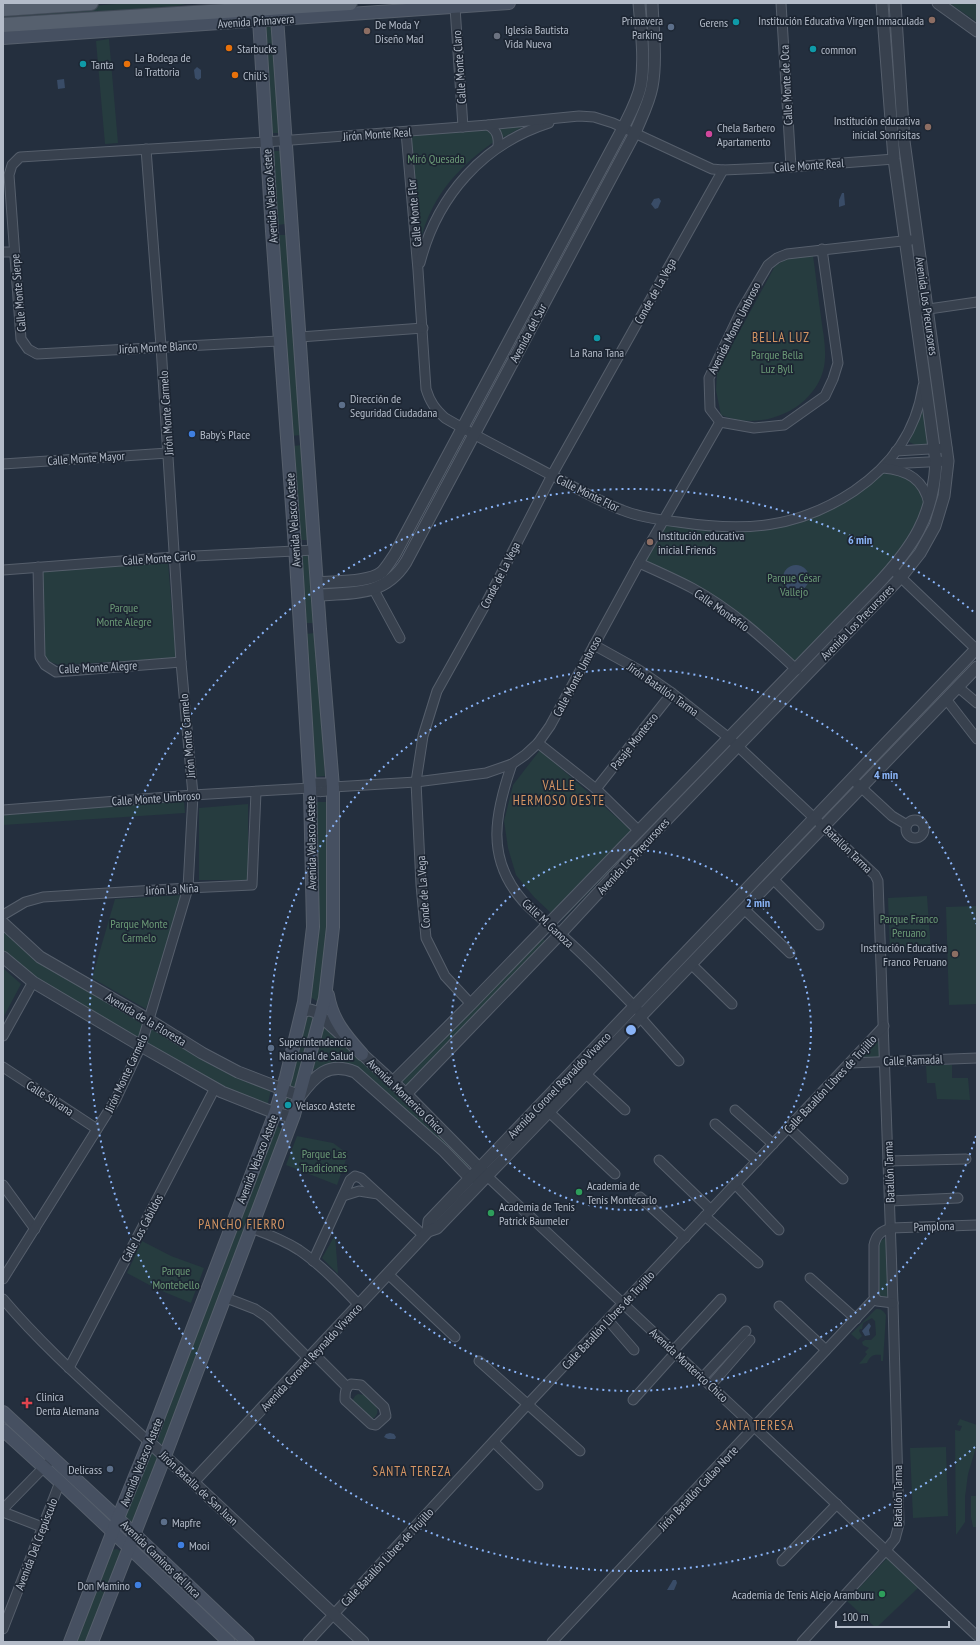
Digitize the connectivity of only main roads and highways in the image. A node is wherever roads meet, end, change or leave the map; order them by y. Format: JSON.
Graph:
{"nodes":[{"id":1,"x":91,"y":3,"type":"edge"},
{"id":2,"x":350,"y":3,"type":"edge"},
{"id":3,"x":510,"y":3,"type":"edge"},
{"id":4,"x":3,"y":9,"type":"edge"},
{"id":5,"x":277,"y":10,"type":"edge"},
{"id":6,"x":259,"y":11,"type":"edge"},
{"id":7,"x":164,"y":21,"type":"junction"},
{"id":8,"x":3,"y":25,"type":"edge"},
{"id":9,"x":3,"y":38,"type":"edge"},
{"id":10,"x":292,"y":229,"type":"junction"},
{"id":11,"x":272,"y":231,"type":"junction"},
{"id":12,"x":308,"y":440,"type":"junction"},
{"id":13,"x":288,"y":442,"type":"junction"},
{"id":14,"x":320,"y":629,"type":"junction"},
{"id":15,"x":300,"y":630,"type":"junction"},
{"id":16,"x":327,"y":983,"type":"junction"},
{"id":17,"x":362,"y":1054,"type":"road end"},
{"id":18,"x":3,"y":1412,"type":"edge"},
{"id":19,"x":3,"y":1430,"type":"edge"},
{"id":20,"x":118,"y":1518,"type":"junction"},
{"id":21,"x":112,"y":1532,"type":"junction"},
{"id":22,"x":134,"y":1533,"type":"junction"},
{"id":23,"x":129,"y":1547,"type":"junction"},
{"id":24,"x":70,"y":1642,"type":"edge"},
{"id":25,"x":93,"y":1642,"type":"edge"},
{"id":26,"x":229,"y":1642,"type":"edge"},
{"id":27,"x":248,"y":1642,"type":"edge"}],
"edges":[{"from":1,"to":4,"type":"main road"},
{"from":2,"to":5,"type":"main road","name":"Avenida Primavera"},
{"from":3,"to":5,"type":"main road","name":"Avenida Primavera"},
{"from":5,"to":6,"type":"main road","name":"Avenida Primavera"},
{"from":5,"to":10,"type":"main road","name":"Avenida Velasco Astete"},
{"from":6,"to":7,"type":"main road","name":"Avenida Primavera"},
{"from":6,"to":11,"type":"main road","name":"Avenida Velasco Astete"},
{"from":7,"to":8,"type":"main road","name":"Avenida Primavera"},
{"from":7,"to":9,"type":"main road","name":"Avenida Primavera"},
{"from":10,"to":11,"type":"main road"},
{"from":10,"to":12,"type":"main road","name":"Avenida Velasco Astete"},
{"from":11,"to":13,"type":"main road","name":"Avenida Velasco Astete"},
{"from":12,"to":13,"type":"main road"},
{"from":12,"to":14,"type":"main road","name":"Avenida Velasco Astete"},
{"from":13,"to":15,"type":"main road","name":"Avenida Velasco Astete"},
{"from":14,"to":15,"type":"main road"},
{"from":14,"to":16,"type":"main road","name":"Avenida Velasco Astete"},
{"from":15,"to":20,"type":"main road","name":"Avenida Velasco Astete"},
{"from":16,"to":17,"type":"main road"},
{"from":16,"to":22,"type":"main road","name":"Avenida Velasco Astete"},
{"from":18,"to":20,"type":"main road","name":"Avenida Caminos del Inca"},
{"from":19,"to":21,"type":"main road","name":"Avenida Caminos del Inca"},
{"from":20,"to":21,"type":"main road","name":"Avenida Velasco Astete"},
{"from":20,"to":22,"type":"main road","name":"Avenida Caminos del Inca"},
{"from":21,"to":23,"type":"main road","name":"Avenida Caminos del Inca"},
{"from":21,"to":24,"type":"main road","name":"Avenida Velasco Astete"},
{"from":22,"to":23,"type":"main road","name":"Avenida Velasco Astete"},
{"from":22,"to":27,"type":"main road","name":"Avenida Caminos del Inca"},
{"from":23,"to":25,"type":"main road","name":"Avenida Velasco Astete"},
{"from":23,"to":26,"type":"main road","name":"Avenida Caminos del Inca"}]}
